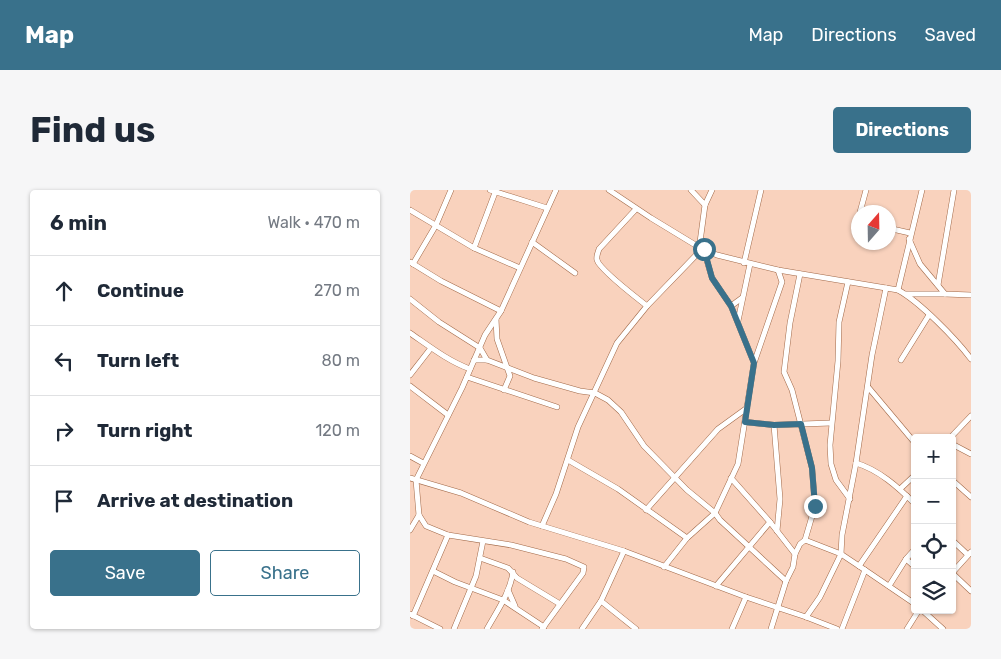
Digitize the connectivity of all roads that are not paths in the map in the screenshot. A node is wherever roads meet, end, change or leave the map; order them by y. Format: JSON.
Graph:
{"nodes":[{"id":1,"x":451,"y":190,"type":"edge"},
{"id":2,"x":556,"y":190,"type":"edge"},
{"id":3,"x":609,"y":190,"type":"edge"},
{"id":4,"x":691,"y":190,"type":"edge"},
{"id":5,"x":712,"y":190,"type":"edge"},
{"id":6,"x":761,"y":190,"type":"edge"},
{"id":7,"x":866,"y":190,"type":"edge"},
{"id":8,"x":922,"y":190,"type":"edge"},
{"id":9,"x":954,"y":190,"type":"edge"},
{"id":10,"x":494,"y":191,"type":"edge"},
{"id":11,"x":705,"y":205,"type":"junction"},
{"id":12,"x":862,"y":205,"type":"edge"},
{"id":13,"x":547,"y":208,"type":"junction"},
{"id":14,"x":636,"y":209,"type":"junction"},
{"id":15,"x":410,"y":210,"type":"edge"},
{"id":16,"x":436,"y":225,"type":"junction"},
{"id":17,"x":896,"y":231,"type":"edge"},
{"id":18,"x":910,"y":236,"type":"junction"},
{"id":19,"x":532,"y":242,"type":"junction"},
{"id":20,"x":474,"y":248,"type":"junction"},
{"id":21,"x":701,"y":248,"type":"junction"},
{"id":22,"x":411,"y":263,"type":"edge"},
{"id":23,"x":747,"y":264,"type":"junction"},
{"id":24,"x":520,"y":268,"type":"junction"},
{"id":25,"x":778,"y":270,"type":"junction"},
{"id":26,"x":785,"y":272,"type":"junction"},
{"id":27,"x":575,"y":273,"type":"dead end"},
{"id":28,"x":800,"y":274,"type":"junction"},
{"id":29,"x":782,"y":282,"type":"junction"},
{"id":30,"x":848,"y":282,"type":"junction"},
{"id":31,"x":938,"y":285,"type":"junction"},
{"id":32,"x":886,"y":288,"type":"junction"},
{"id":33,"x":898,"y":290,"type":"junction"},
{"id":34,"x":906,"y":294,"type":"junction"},
{"id":35,"x":945,"y":294,"type":"junction"},
{"id":36,"x":971,"y":294,"type":"edge"},
{"id":37,"x":742,"y":298,"type":"junction"},
{"id":38,"x":410,"y":299,"type":"edge"},
{"id":39,"x":646,"y":306,"type":"junction"},
{"id":40,"x":731,"y":306,"type":"junction"},
{"id":41,"x":500,"y":311,"type":"junction"},
{"id":42,"x":929,"y":315,"type":"junction"},
{"id":43,"x":496,"y":318,"type":"junction"},
{"id":44,"x":738,"y":322,"type":"junction"},
{"id":45,"x":410,"y":333,"type":"edge"},
{"id":46,"x":431,"y":348,"type":"junction"},
{"id":47,"x":480,"y":348,"type":"junction"},
{"id":48,"x":971,"y":359,"type":"edge"},
{"id":49,"x":474,"y":360,"type":"junction"},
{"id":50,"x":487,"y":360,"type":"junction"},
{"id":51,"x":901,"y":360,"type":"dead end"},
{"id":52,"x":754,"y":363,"type":"junction"},
{"id":53,"x":508,"y":368,"type":"junction"},
{"id":54,"x":470,"y":369,"type":"junction"},
{"id":55,"x":410,"y":376,"type":"edge"},
{"id":56,"x":467,"y":377,"type":"junction"},
{"id":57,"x":410,"y":386,"type":"edge"},
{"id":58,"x":868,"y":386,"type":"junction"},
{"id":59,"x":504,"y":390,"type":"junction"},
{"id":60,"x":595,"y":394,"type":"junction"},
{"id":61,"x":557,"y":407,"type":"dead end"},
{"id":62,"x":747,"y":408,"type":"junction"},
{"id":63,"x":448,"y":416,"type":"junction"},
{"id":64,"x":971,"y":416,"type":"edge"},
{"id":65,"x":745,"y":422,"type":"junction"},
{"id":66,"x":831,"y":423,"type":"junction"},
{"id":67,"x":801,"y":424,"type":"junction"},
{"id":68,"x":774,"y":425,"type":"junction"},
{"id":69,"x":954,"y":434,"type":"edge"},
{"id":70,"x":911,"y":439,"type":"edge"},
{"id":71,"x":956,"y":446,"type":"edge"},
{"id":72,"x":971,"y":454,"type":"edge"},
{"id":73,"x":410,"y":456,"type":"edge"},
{"id":74,"x":568,"y":460,"type":"junction"},
{"id":75,"x":423,"y":463,"type":"junction"},
{"id":76,"x":856,"y":463,"type":"junction"},
{"id":77,"x":676,"y":477,"type":"junction"},
{"id":78,"x":731,"y":478,"type":"junction"},
{"id":79,"x":413,"y":479,"type":"edge"},
{"id":80,"x":911,"y":479,"type":"edge"},
{"id":81,"x":956,"y":484,"type":"edge"},
{"id":82,"x":900,"y":489,"type":"junction"},
{"id":83,"x":907,"y":496,"type":"junction"},
{"id":84,"x":971,"y":498,"type":"edge"},
{"id":85,"x":850,"y":499,"type":"junction"},
{"id":86,"x":911,"y":500,"type":"edge"},
{"id":87,"x":646,"y":510,"type":"junction"},
{"id":88,"x":715,"y":513,"type":"junction"},
{"id":89,"x":419,"y":515,"type":"junction"},
{"id":90,"x":770,"y":522,"type":"junction"},
{"id":91,"x":542,"y":526,"type":"junction"},
{"id":92,"x":410,"y":530,"type":"edge"},
{"id":93,"x":777,"y":531,"type":"junction"},
{"id":94,"x":448,"y":535,"type":"junction"},
{"id":95,"x":687,"y":538,"type":"junction"},
{"id":96,"x":805,"y":540,"type":"junction"},
{"id":97,"x":483,"y":541,"type":"junction"},
{"id":98,"x":956,"y":543,"type":"edge"},
{"id":99,"x":800,"y":544,"type":"junction"},
{"id":100,"x":789,"y":545,"type":"junction"},
{"id":101,"x":748,"y":546,"type":"junction"},
{"id":102,"x":624,"y":551,"type":"junction"},
{"id":103,"x":911,"y":553,"type":"edge"},
{"id":104,"x":795,"y":554,"type":"junction"},
{"id":105,"x":841,"y":554,"type":"junction"},
{"id":106,"x":969,"y":554,"type":"edge"},
{"id":107,"x":480,"y":558,"type":"junction"},
{"id":108,"x":906,"y":559,"type":"junction"},
{"id":109,"x":911,"y":563,"type":"edge"},
{"id":110,"x":859,"y":566,"type":"junction"},
{"id":111,"x":664,"y":567,"type":"junction"},
{"id":112,"x":956,"y":569,"type":"edge"},
{"id":113,"x":865,"y":570,"type":"junction"},
{"id":114,"x":434,"y":571,"type":"junction"},
{"id":115,"x":513,"y":572,"type":"junction"},
{"id":116,"x":956,"y":577,"type":"edge"},
{"id":117,"x":517,"y":578,"type":"junction"},
{"id":118,"x":786,"y":581,"type":"junction"},
{"id":119,"x":512,"y":582,"type":"junction"},
{"id":120,"x":716,"y":586,"type":"junction"},
{"id":121,"x":889,"y":586,"type":"junction"},
{"id":122,"x":471,"y":589,"type":"junction"},
{"id":123,"x":508,"y":590,"type":"junction"},
{"id":124,"x":971,"y":590,"type":"edge"},
{"id":125,"x":746,"y":598,"type":"junction"},
{"id":126,"x":503,"y":600,"type":"junction"},
{"id":127,"x":601,"y":601,"type":"junction"},
{"id":128,"x":911,"y":601,"type":"edge"},
{"id":129,"x":560,"y":604,"type":"junction"},
{"id":130,"x":515,"y":606,"type":"junction"},
{"id":131,"x":778,"y":608,"type":"junction"},
{"id":132,"x":917,"y":614,"type":"edge"},
{"id":133,"x":925,"y":614,"type":"edge"},
{"id":134,"x":411,"y":615,"type":"edge"},
{"id":135,"x":806,"y":617,"type":"junction"},
{"id":136,"x":430,"y":627,"type":"edge"},
{"id":137,"x":543,"y":628,"type":"edge"},
{"id":138,"x":584,"y":628,"type":"edge"},
{"id":139,"x":440,"y":629,"type":"edge"},
{"id":140,"x":454,"y":629,"type":"edge"},
{"id":141,"x":487,"y":629,"type":"edge"},
{"id":142,"x":636,"y":629,"type":"edge"},
{"id":143,"x":732,"y":629,"type":"edge"},
{"id":144,"x":772,"y":629,"type":"edge"},
{"id":145,"x":837,"y":629,"type":"edge"},
{"id":146,"x":842,"y":629,"type":"edge"},
{"id":147,"x":907,"y":629,"type":"edge"},
{"id":148,"x":943,"y":629,"type":"edge"}],
"edges":[{"from":1,"to":16,"type":"street"},
{"from":2,"to":13,"type":"street"},
{"from":3,"to":14,"type":"street"},
{"from":4,"to":11,"type":"street"},
{"from":5,"to":11,"type":"street"},
{"from":6,"to":23,"type":"street"},
{"from":7,"to":12,"type":"street"},
{"from":8,"to":18,"type":"street"},
{"from":9,"to":31,"type":"street"},
{"from":10,"to":13,"type":"street"},
{"from":10,"to":20,"type":"street"},
{"from":11,"to":21,"type":"street"},
{"from":13,"to":19,"type":"street"},
{"from":14,"to":21,"type":"street"},
{"from":14,"to":39,"type":"street"},
{"from":15,"to":16,"type":"street"},
{"from":16,"to":20,"type":"street"},
{"from":16,"to":22,"type":"street"},
{"from":17,"to":18,"type":"street"},
{"from":18,"to":31,"type":"street"},
{"from":18,"to":33,"type":"street"},
{"from":19,"to":24,"type":"street"},
{"from":19,"to":27,"type":"street"},
{"from":20,"to":24,"type":"street"},
{"from":21,"to":23,"type":"street"},
{"from":21,"to":39,"type":"street"},
{"from":21,"to":40,"type":"street"},
{"from":22,"to":41,"type":"street"},
{"from":23,"to":25,"type":"street"},
{"from":23,"to":37,"type":"street"},
{"from":24,"to":41,"type":"street"},
{"from":25,"to":26,"type":"street"},
{"from":25,"to":29,"type":"street"},
{"from":26,"to":28,"type":"street"},
{"from":26,"to":29,"type":"street"},
{"from":28,"to":30,"type":"street"},
{"from":28,"to":67,"type":"street"},
{"from":29,"to":52,"type":"street"},
{"from":30,"to":32,"type":"street"},
{"from":30,"to":66,"type":"street"},
{"from":31,"to":35,"type":"street"},
{"from":32,"to":33,"type":"street"},
{"from":32,"to":58,"type":"street"},
{"from":33,"to":34,"type":"street"},
{"from":34,"to":35,"type":"street"},
{"from":34,"to":42,"type":"street"},
{"from":35,"to":36,"type":"street"},
{"from":37,"to":40,"type":"street"},
{"from":37,"to":44,"type":"street"},
{"from":38,"to":47,"type":"street"},
{"from":39,"to":60,"type":"street"},
{"from":40,"to":44,"type":"street"},
{"from":41,"to":43,"type":"street"},
{"from":42,"to":48,"type":"street"},
{"from":42,"to":51,"type":"street"},
{"from":43,"to":47,"type":"street"},
{"from":43,"to":53,"type":"street"},
{"from":44,"to":52,"type":"street"},
{"from":45,"to":46,"type":"street"},
{"from":46,"to":54,"type":"street"},
{"from":46,"to":55,"type":"street"},
{"from":47,"to":49,"type":"street"},
{"from":47,"to":50,"type":"street"},
{"from":49,"to":50,"type":"street"},
{"from":49,"to":54,"type":"street"},
{"from":50,"to":53,"type":"street"},
{"from":52,"to":62,"type":"street"},
{"from":53,"to":59,"type":"street"},
{"from":53,"to":60,"type":"street"},
{"from":54,"to":56,"type":"street"},
{"from":56,"to":59,"type":"street"},
{"from":56,"to":63,"type":"street"},
{"from":57,"to":63,"type":"street"},
{"from":58,"to":70,"type":"street"},
{"from":58,"to":76,"type":"street"},
{"from":59,"to":61,"type":"street"},
{"from":60,"to":74,"type":"street"},
{"from":60,"to":77,"type":"street"},
{"from":62,"to":65,"type":"street"},
{"from":62,"to":77,"type":"street"},
{"from":63,"to":75,"type":"street"},
{"from":64,"to":69,"type":"street"},
{"from":65,"to":68,"type":"street"},
{"from":65,"to":78,"type":"street"},
{"from":66,"to":67,"type":"street"},
{"from":66,"to":85,"type":"street"},
{"from":67,"to":68,"type":"street"},
{"from":67,"to":96,"type":"street"},
{"from":68,"to":93,"type":"street"},
{"from":71,"to":72,"type":"street"},
{"from":73,"to":75,"type":"street"},
{"from":74,"to":87,"type":"street"},
{"from":74,"to":91,"type":"street"},
{"from":75,"to":79,"type":"street"},
{"from":76,"to":82,"type":"street"},
{"from":76,"to":85,"type":"street"},
{"from":77,"to":87,"type":"street"},
{"from":77,"to":88,"type":"street"},
{"from":78,"to":88,"type":"street"},
{"from":78,"to":90,"type":"street"},
{"from":79,"to":89,"type":"street"},
{"from":79,"to":91,"type":"street"},
{"from":80,"to":82,"type":"street"},
{"from":81,"to":84,"type":"street"},
{"from":82,"to":83,"type":"street"},
{"from":83,"to":86,"type":"street"},
{"from":83,"to":110,"type":"street"},
{"from":85,"to":105,"type":"street"},
{"from":87,"to":95,"type":"street"},
{"from":88,"to":95,"type":"street"},
{"from":88,"to":101,"type":"street"},
{"from":89,"to":92,"type":"street"},
{"from":89,"to":94,"type":"street"},
{"from":90,"to":93,"type":"street"},
{"from":90,"to":101,"type":"street"},
{"from":91,"to":102,"type":"street"},
{"from":93,"to":100,"type":"street"},
{"from":94,"to":97,"type":"street"},
{"from":94,"to":114,"type":"street"},
{"from":95,"to":111,"type":"street"},
{"from":96,"to":99,"type":"street"},
{"from":96,"to":105,"type":"street"},
{"from":97,"to":107,"type":"street"},
{"from":97,"to":129,"type":"street"},
{"from":98,"to":106,"type":"street"},
{"from":99,"to":100,"type":"street"},
{"from":99,"to":104,"type":"street"},
{"from":100,"to":104,"type":"street"},
{"from":101,"to":118,"type":"street"},
{"from":101,"to":120,"type":"street"},
{"from":102,"to":111,"type":"street"},
{"from":102,"to":127,"type":"street"},
{"from":103,"to":108,"type":"street"},
{"from":104,"to":118,"type":"street"},
{"from":105,"to":110,"type":"street"},
{"from":105,"to":135,"type":"street"},
{"from":106,"to":112,"type":"street"},
{"from":107,"to":115,"type":"street"},
{"from":107,"to":122,"type":"street"},
{"from":108,"to":109,"type":"street"},
{"from":108,"to":121,"type":"street"},
{"from":110,"to":113,"type":"street"},
{"from":111,"to":120,"type":"street"},
{"from":113,"to":121,"type":"street"},
{"from":113,"to":146,"type":"street"},
{"from":114,"to":122,"type":"street"},
{"from":114,"to":134,"type":"street"},
{"from":115,"to":117,"type":"street"},
{"from":115,"to":119,"type":"street"},
{"from":116,"to":124,"type":"street"},
{"from":117,"to":119,"type":"street"},
{"from":117,"to":129,"type":"street"},
{"from":118,"to":131,"type":"street"},
{"from":119,"to":123,"type":"street"},
{"from":120,"to":125,"type":"street"},
{"from":121,"to":128,"type":"street"},
{"from":122,"to":126,"type":"street"},
{"from":122,"to":140,"type":"street"},
{"from":123,"to":126,"type":"street"},
{"from":123,"to":130,"type":"street"},
{"from":125,"to":131,"type":"street"},
{"from":125,"to":143,"type":"street"},
{"from":126,"to":130,"type":"street"},
{"from":126,"to":141,"type":"street"},
{"from":127,"to":138,"type":"street"},
{"from":127,"to":142,"type":"street"},
{"from":129,"to":137,"type":"street"},
{"from":130,"to":137,"type":"street"},
{"from":131,"to":135,"type":"street"},
{"from":131,"to":144,"type":"street"},
{"from":132,"to":147,"type":"street"},
{"from":133,"to":148,"type":"street"},
{"from":134,"to":136,"type":"street"},
{"from":135,"to":145,"type":"street"},
{"from":136,"to":139,"type":"street"}]}
